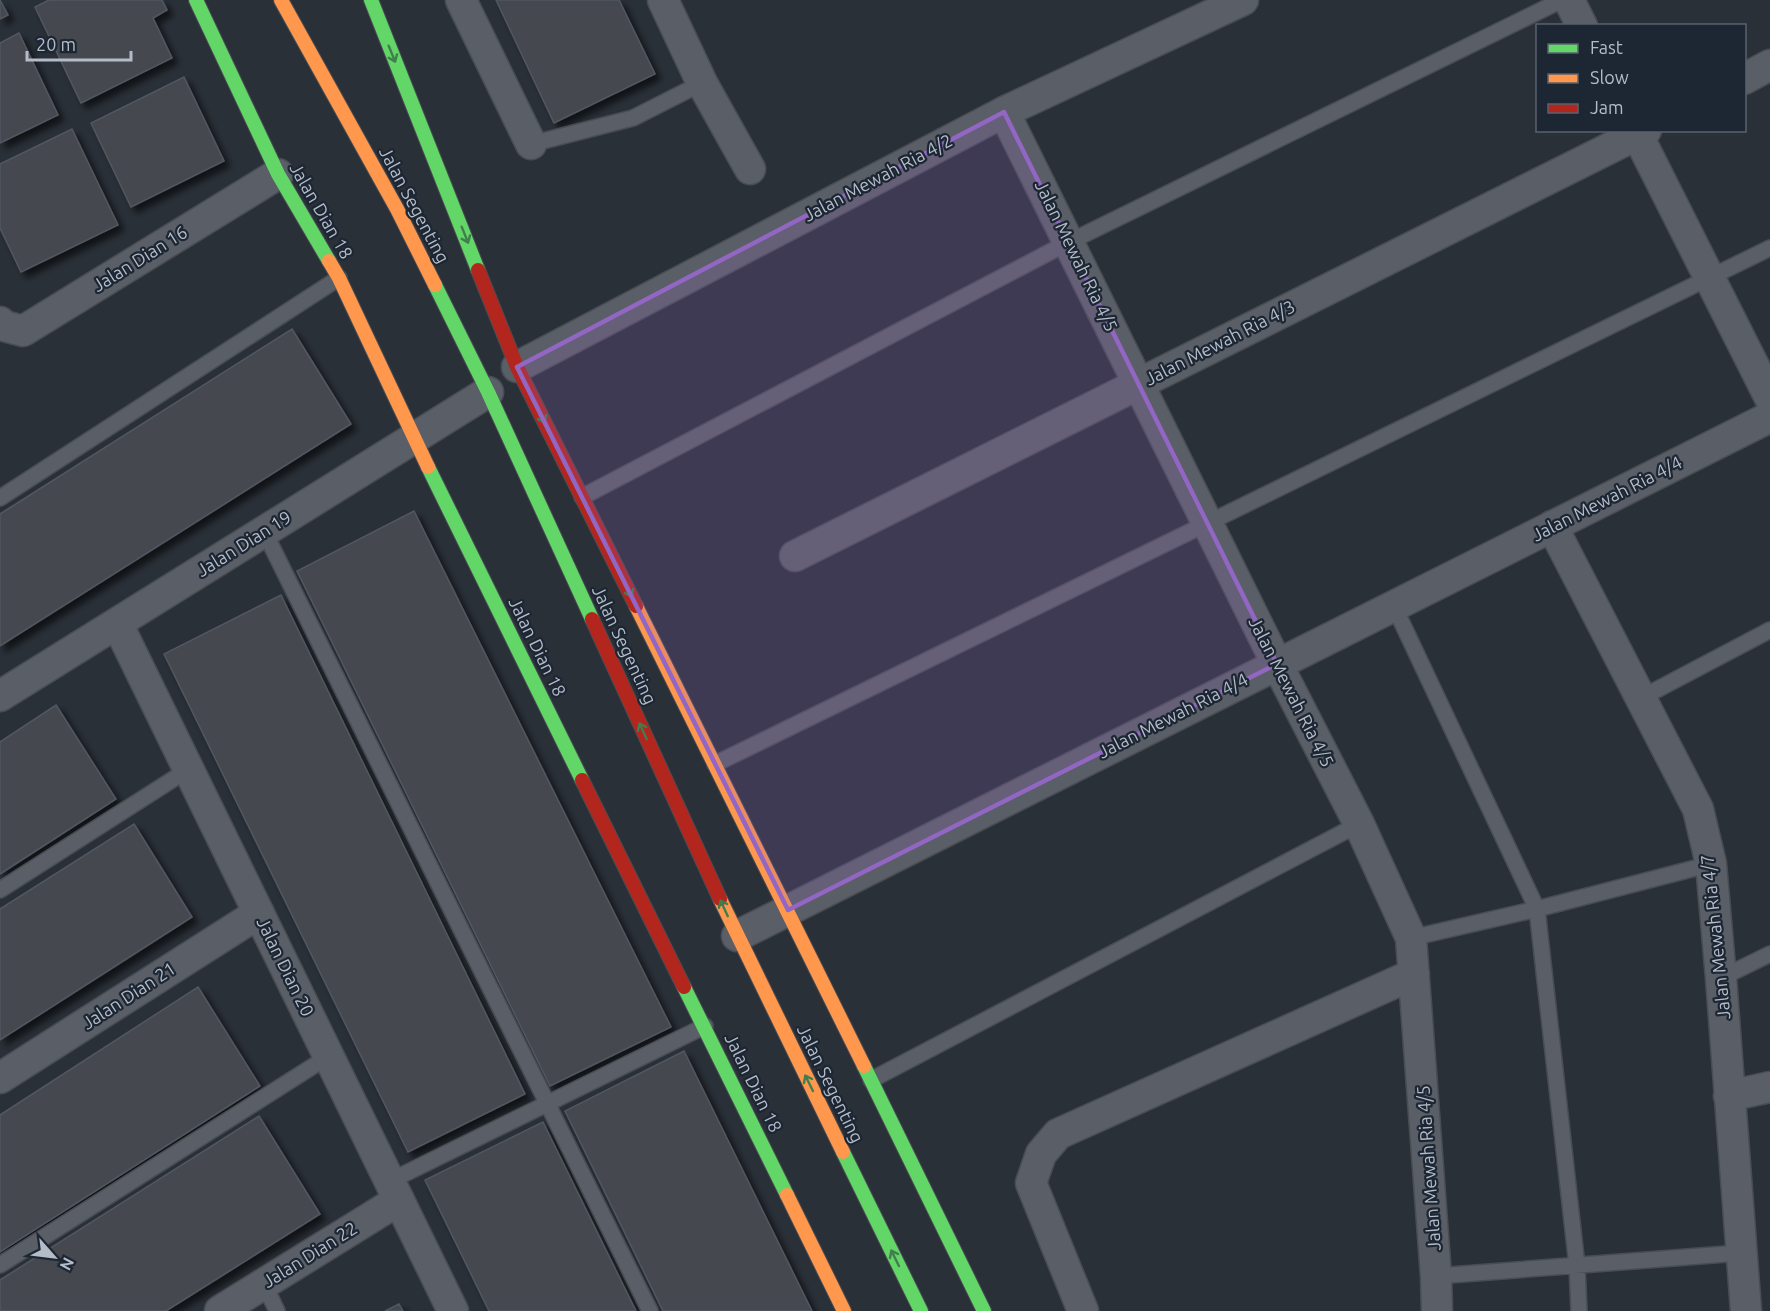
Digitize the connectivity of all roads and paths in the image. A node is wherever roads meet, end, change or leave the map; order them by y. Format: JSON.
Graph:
{"nodes":[{"id":1,"x":196,"y":0,"type":"edge"},
{"id":2,"x":281,"y":0,"type":"edge"},
{"id":3,"x":371,"y":0,"type":"edge"},
{"id":4,"x":461,"y":0,"type":"edge"},
{"id":5,"x":663,"y":0,"type":"edge"},
{"id":6,"x":1243,"y":0,"type":"edge"},
{"id":7,"x":1562,"y":0,"type":"edge"},
{"id":8,"x":1569,"y":0,"type":"edge"},
{"id":9,"x":1581,"y":24,"type":"edge"},
{"id":10,"x":1770,"y":65,"type":"edge"},
{"id":11,"x":1746,"y":78,"type":"edge"},
{"id":12,"x":702,"y":83,"type":"junction"},
{"id":13,"x":1004,"y":112,"type":"junction"},
{"id":14,"x":1639,"y":132,"type":"edge"},
{"id":15,"x":531,"y":144,"type":"joint"},
{"id":16,"x":750,"y":169,"type":"dead end"},
{"id":17,"x":278,"y":174,"type":"junction"},
{"id":18,"x":1069,"y":242,"type":"junction"},
{"id":19,"x":1770,"y":248,"type":"edge"},
{"id":20,"x":339,"y":278,"type":"junction"},
{"id":21,"x":1709,"y":278,"type":"junction"},
{"id":22,"x":0,"y":322,"type":"edge"},
{"id":23,"x":517,"y":367,"type":"junction"},
{"id":24,"x":1138,"y":384,"type":"junction"},
{"id":25,"x":488,"y":392,"type":"junction"},
{"id":26,"x":1770,"y":398,"type":"edge"},
{"id":27,"x":1770,"y":417,"type":"edge"},
{"id":28,"x":414,"y":438,"type":"junction"},
{"id":29,"x":582,"y":497,"type":"junction"},
{"id":30,"x":0,"y":498,"type":"edge"},
{"id":31,"x":1207,"y":524,"type":"junction"},
{"id":32,"x":1552,"y":526,"type":"junction"},
{"id":33,"x":264,"y":531,"type":"junction"},
{"id":34,"x":795,"y":556,"type":"dead end"},
{"id":35,"x":1394,"y":606,"type":"junction"},
{"id":36,"x":117,"y":623,"type":"junction"},
{"id":37,"x":1770,"y":630,"type":"edge"},
{"id":38,"x":1277,"y":664,"type":"junction"},
{"id":39,"x":0,"y":696,"type":"edge"},
{"id":40,"x":1641,"y":698,"type":"junction"},
{"id":41,"x":715,"y":764,"type":"junction"},
{"id":42,"x":189,"y":769,"type":"junction"},
{"id":43,"x":1359,"y":824,"type":"junction"},
{"id":44,"x":1711,"y":864,"type":"junction"},
{"id":45,"x":0,"y":890,"type":"edge"},
{"id":46,"x":1537,"y":909,"type":"junction"},
{"id":47,"x":788,"y":910,"type":"junction"},
{"id":48,"x":259,"y":913,"type":"junction"},
{"id":49,"x":737,"y":936,"type":"junction"},
{"id":50,"x":1411,"y":939,"type":"junction"},
{"id":51,"x":1770,"y":954,"type":"edge"},
{"id":52,"x":1414,"y":974,"type":"junction"},
{"id":53,"x":1721,"y":978,"type":"junction"},
{"id":54,"x":705,"y":1026,"type":"junction"},
{"id":55,"x":328,"y":1056,"type":"junction"},
{"id":56,"x":0,"y":1078,"type":"edge"},
{"id":57,"x":871,"y":1080,"type":"junction"},
{"id":58,"x":1770,"y":1087,"type":"edge"},
{"id":59,"x":1729,"y":1096,"type":"junction"},
{"id":60,"x":547,"y":1104,"type":"junction"},
{"id":61,"x":394,"y":1190,"type":"junction"},
{"id":62,"x":1740,"y":1253,"type":"junction"},
{"id":63,"x":0,"y":1265,"type":"edge"},
{"id":64,"x":1576,"y":1266,"type":"junction"},
{"id":65,"x":1437,"y":1276,"type":"junction"},
{"id":66,"x":264,"y":1284,"type":"junction"},
{"id":67,"x":220,"y":1311,"type":"edge"},
{"id":68,"x":277,"y":1311,"type":"edge"},
{"id":69,"x":453,"y":1311,"type":"edge"},
{"id":70,"x":650,"y":1311,"type":"edge"},
{"id":71,"x":844,"y":1311,"type":"edge"},
{"id":72,"x":921,"y":1311,"type":"edge"},
{"id":73,"x":984,"y":1311,"type":"edge"},
{"id":74,"x":1083,"y":1311,"type":"edge"},
{"id":75,"x":1437,"y":1311,"type":"edge"},
{"id":76,"x":1580,"y":1311,"type":"edge"},
{"id":77,"x":1746,"y":1311,"type":"edge"}],
"edges":[{"from":1,"to":17,"type":"street","name":"Jalan Dian 18"},
{"from":2,"to":25,"type":"street","name":"Jalan Segenting"},
{"from":3,"to":23,"type":"street","name":"Jalan Segenting","one_way":true},
{"from":4,"to":15,"type":"street"},
{"from":5,"to":12,"type":"street"},
{"from":6,"to":13,"type":"street","name":"Jalan Mewah Ria 4/2"},
{"from":7,"to":18,"type":"lane"},
{"from":8,"to":9,"type":"street"},
{"from":10,"to":11,"type":"street"},
{"from":12,"to":15,"type":"lane"},
{"from":12,"to":16,"type":"street"},
{"from":13,"to":18,"type":"street","name":"Jalan Mewah Ria 4/5"},
{"from":13,"to":23,"type":"street","name":"Jalan Mewah Ria 4/2"},
{"from":14,"to":21,"type":"street"},
{"from":14,"to":24,"type":"street","name":"Jalan Mewah Ria 4/3"},
{"from":17,"to":20,"type":"street","name":"Jalan Dian 18"},
{"from":17,"to":22,"type":"street","name":"Jalan Dian 16"},
{"from":18,"to":24,"type":"street","name":"Jalan Mewah Ria 4/5"},
{"from":18,"to":29,"type":"lane"},
{"from":19,"to":21,"type":"lane"},
{"from":20,"to":28,"type":"street","name":"Jalan Dian 18"},
{"from":20,"to":30,"type":"lane"},
{"from":21,"to":26,"type":"street"},
{"from":21,"to":31,"type":"lane"},
{"from":23,"to":29,"type":"street","name":"Jalan Segenting","one_way":true},
{"from":24,"to":31,"type":"street","name":"Jalan Mewah Ria 4/5"},
{"from":24,"to":34,"type":"street","name":"Jalan Mewah Ria 4/3"},
{"from":25,"to":28,"type":"street","name":"Jalan Dian 19"},
{"from":49,"to":25,"type":"street","name":"Jalan Segenting","one_way":true},
{"from":27,"to":32,"type":"street","name":"Jalan Mewah Ria 4/4"},
{"from":28,"to":33,"type":"street","name":"Jalan Dian 19"},
{"from":28,"to":54,"type":"street","name":"Jalan Dian 18"},
{"from":29,"to":41,"type":"street","name":"Jalan Segenting","one_way":true},
{"from":31,"to":38,"type":"street","name":"Jalan Mewah Ria 4/5"},
{"from":31,"to":41,"type":"lane"},
{"from":32,"to":35,"type":"street","name":"Jalan Mewah Ria 4/4"},
{"from":32,"to":40,"type":"street","name":"Jalan Mewah Ria 4/7"},
{"from":33,"to":36,"type":"street","name":"Jalan Dian 19"},
{"from":33,"to":60,"type":"lane"},
{"from":35,"to":38,"type":"street","name":"Jalan Mewah Ria 4/4"},
{"from":35,"to":46,"type":"lane"},
{"from":36,"to":39,"type":"street","name":"Jalan Dian 19"},
{"from":36,"to":42,"type":"street","name":"Jalan Dian 20"},
{"from":37,"to":40,"type":"lane"},
{"from":38,"to":43,"type":"street","name":"Jalan Mewah Ria 4/5"},
{"from":38,"to":47,"type":"street","name":"Jalan Mewah Ria 4/4"},
{"from":40,"to":44,"type":"street","name":"Jalan Mewah Ria 4/7"},
{"from":41,"to":47,"type":"street","name":"Jalan Segenting"},
{"from":42,"to":45,"type":"lane"},
{"from":42,"to":48,"type":"street","name":"Jalan Dian 20"},
{"from":43,"to":50,"type":"street","name":"Jalan Mewah Ria 4/5"},
{"from":43,"to":57,"type":"lane"},
{"from":44,"to":46,"type":"lane"},
{"from":44,"to":53,"type":"street","name":"Jalan Mewah Ria 4/7"},
{"from":46,"to":50,"type":"lane"},
{"from":46,"to":64,"type":"lane"},
{"from":47,"to":49,"type":"street","name":"Jalan Mewah Ria 4/4"},
{"from":47,"to":57,"type":"street","name":"Jalan Segenting"},
{"from":48,"to":55,"type":"street","name":"Jalan Dian 20"},
{"from":48,"to":56,"type":"street","name":"Jalan Dian 21"},
{"from":72,"to":49,"type":"street","name":"Jalan Segenting","one_way":true},
{"from":50,"to":52,"type":"street","name":"Jalan Mewah Ria 4/5"},
{"from":51,"to":53,"type":"lane"},
{"from":52,"to":65,"type":"street","name":"Jalan Mewah Ria 4/5"},
{"from":52,"to":74,"type":"street"},
{"from":53,"to":59,"type":"street","name":"Jalan Mewah Ria 4/7"},
{"from":54,"to":60,"type":"lane"},
{"from":54,"to":71,"type":"street","name":"Jalan Dian 18"},
{"from":55,"to":61,"type":"street","name":"Jalan Dian 20"},
{"from":55,"to":63,"type":"lane"},
{"from":57,"to":73,"type":"street","name":"Jalan Segenting"},
{"from":58,"to":59,"type":"street"},
{"from":59,"to":62,"type":"street","name":"Jalan Mewah Ria 4/7"},
{"from":60,"to":61,"type":"lane"},
{"from":60,"to":70,"type":"lane"},
{"from":61,"to":66,"type":"street","name":"Jalan Dian 22"},
{"from":61,"to":69,"type":"street","name":"Jalan Dian 20"},
{"from":62,"to":64,"type":"lane"},
{"from":62,"to":77,"type":"street","name":"Jalan Mewah Ria 4/7"},
{"from":64,"to":65,"type":"lane"},
{"from":64,"to":76,"type":"lane"},
{"from":65,"to":75,"type":"street","name":"Jalan Mewah Ria 4/5"},
{"from":66,"to":67,"type":"street","name":"Jalan Dian 22"},
{"from":66,"to":68,"type":"lane"}]}
